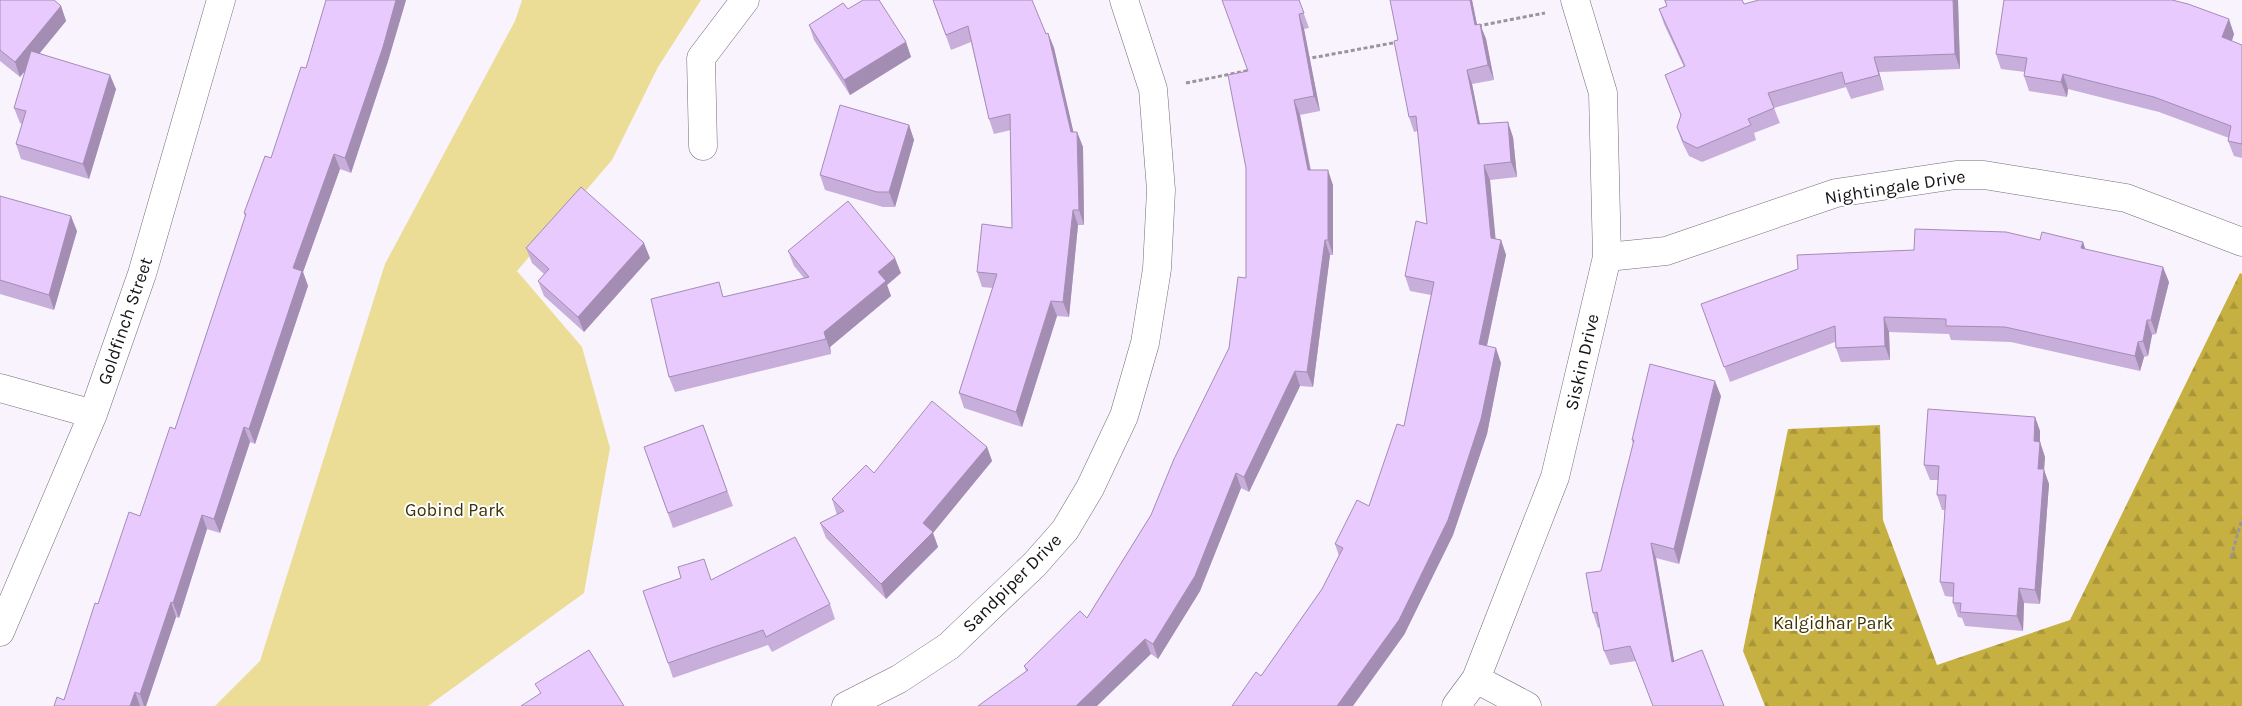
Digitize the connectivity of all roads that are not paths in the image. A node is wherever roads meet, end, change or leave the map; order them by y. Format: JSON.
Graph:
{"nodes":[{"id":1,"x":745,"y":0,"type":"edge"},
{"id":2,"x":1124,"y":0,"type":"edge"},
{"id":3,"x":1576,"y":3,"type":"edge"},
{"id":4,"x":212,"y":4,"type":"edge"},
{"id":5,"x":703,"y":146,"type":"dead end"},
{"id":6,"x":2242,"y":242,"type":"edge"},
{"id":7,"x":1607,"y":257,"type":"junction"},
{"id":8,"x":0,"y":388,"type":"edge"},
{"id":9,"x":93,"y":414,"type":"junction"},
{"id":10,"x":0,"y":632,"type":"edge"},
{"id":11,"x":1476,"y":679,"type":"junction"},
{"id":12,"x":846,"y":706,"type":"edge"},
{"id":13,"x":1456,"y":706,"type":"edge"},
{"id":14,"x":1527,"y":706,"type":"edge"}],
"edges":[{"from":1,"to":5,"type":"street"},
{"from":2,"to":12,"type":"street","name":"Sandpiper Drive"},
{"from":3,"to":7,"type":"street","name":"Siskin Drive"},
{"from":4,"to":9,"type":"street","name":"Goldfinch Street"},
{"from":6,"to":7,"type":"street","name":"Nightingale Drive"},
{"from":7,"to":11,"type":"street","name":"Siskin Drive"},
{"from":8,"to":9,"type":"street"},
{"from":9,"to":10,"type":"street","name":"Goldfinch Street"},
{"from":11,"to":13,"type":"street","name":"Siskin Drive"},
{"from":11,"to":14,"type":"street"}]}
